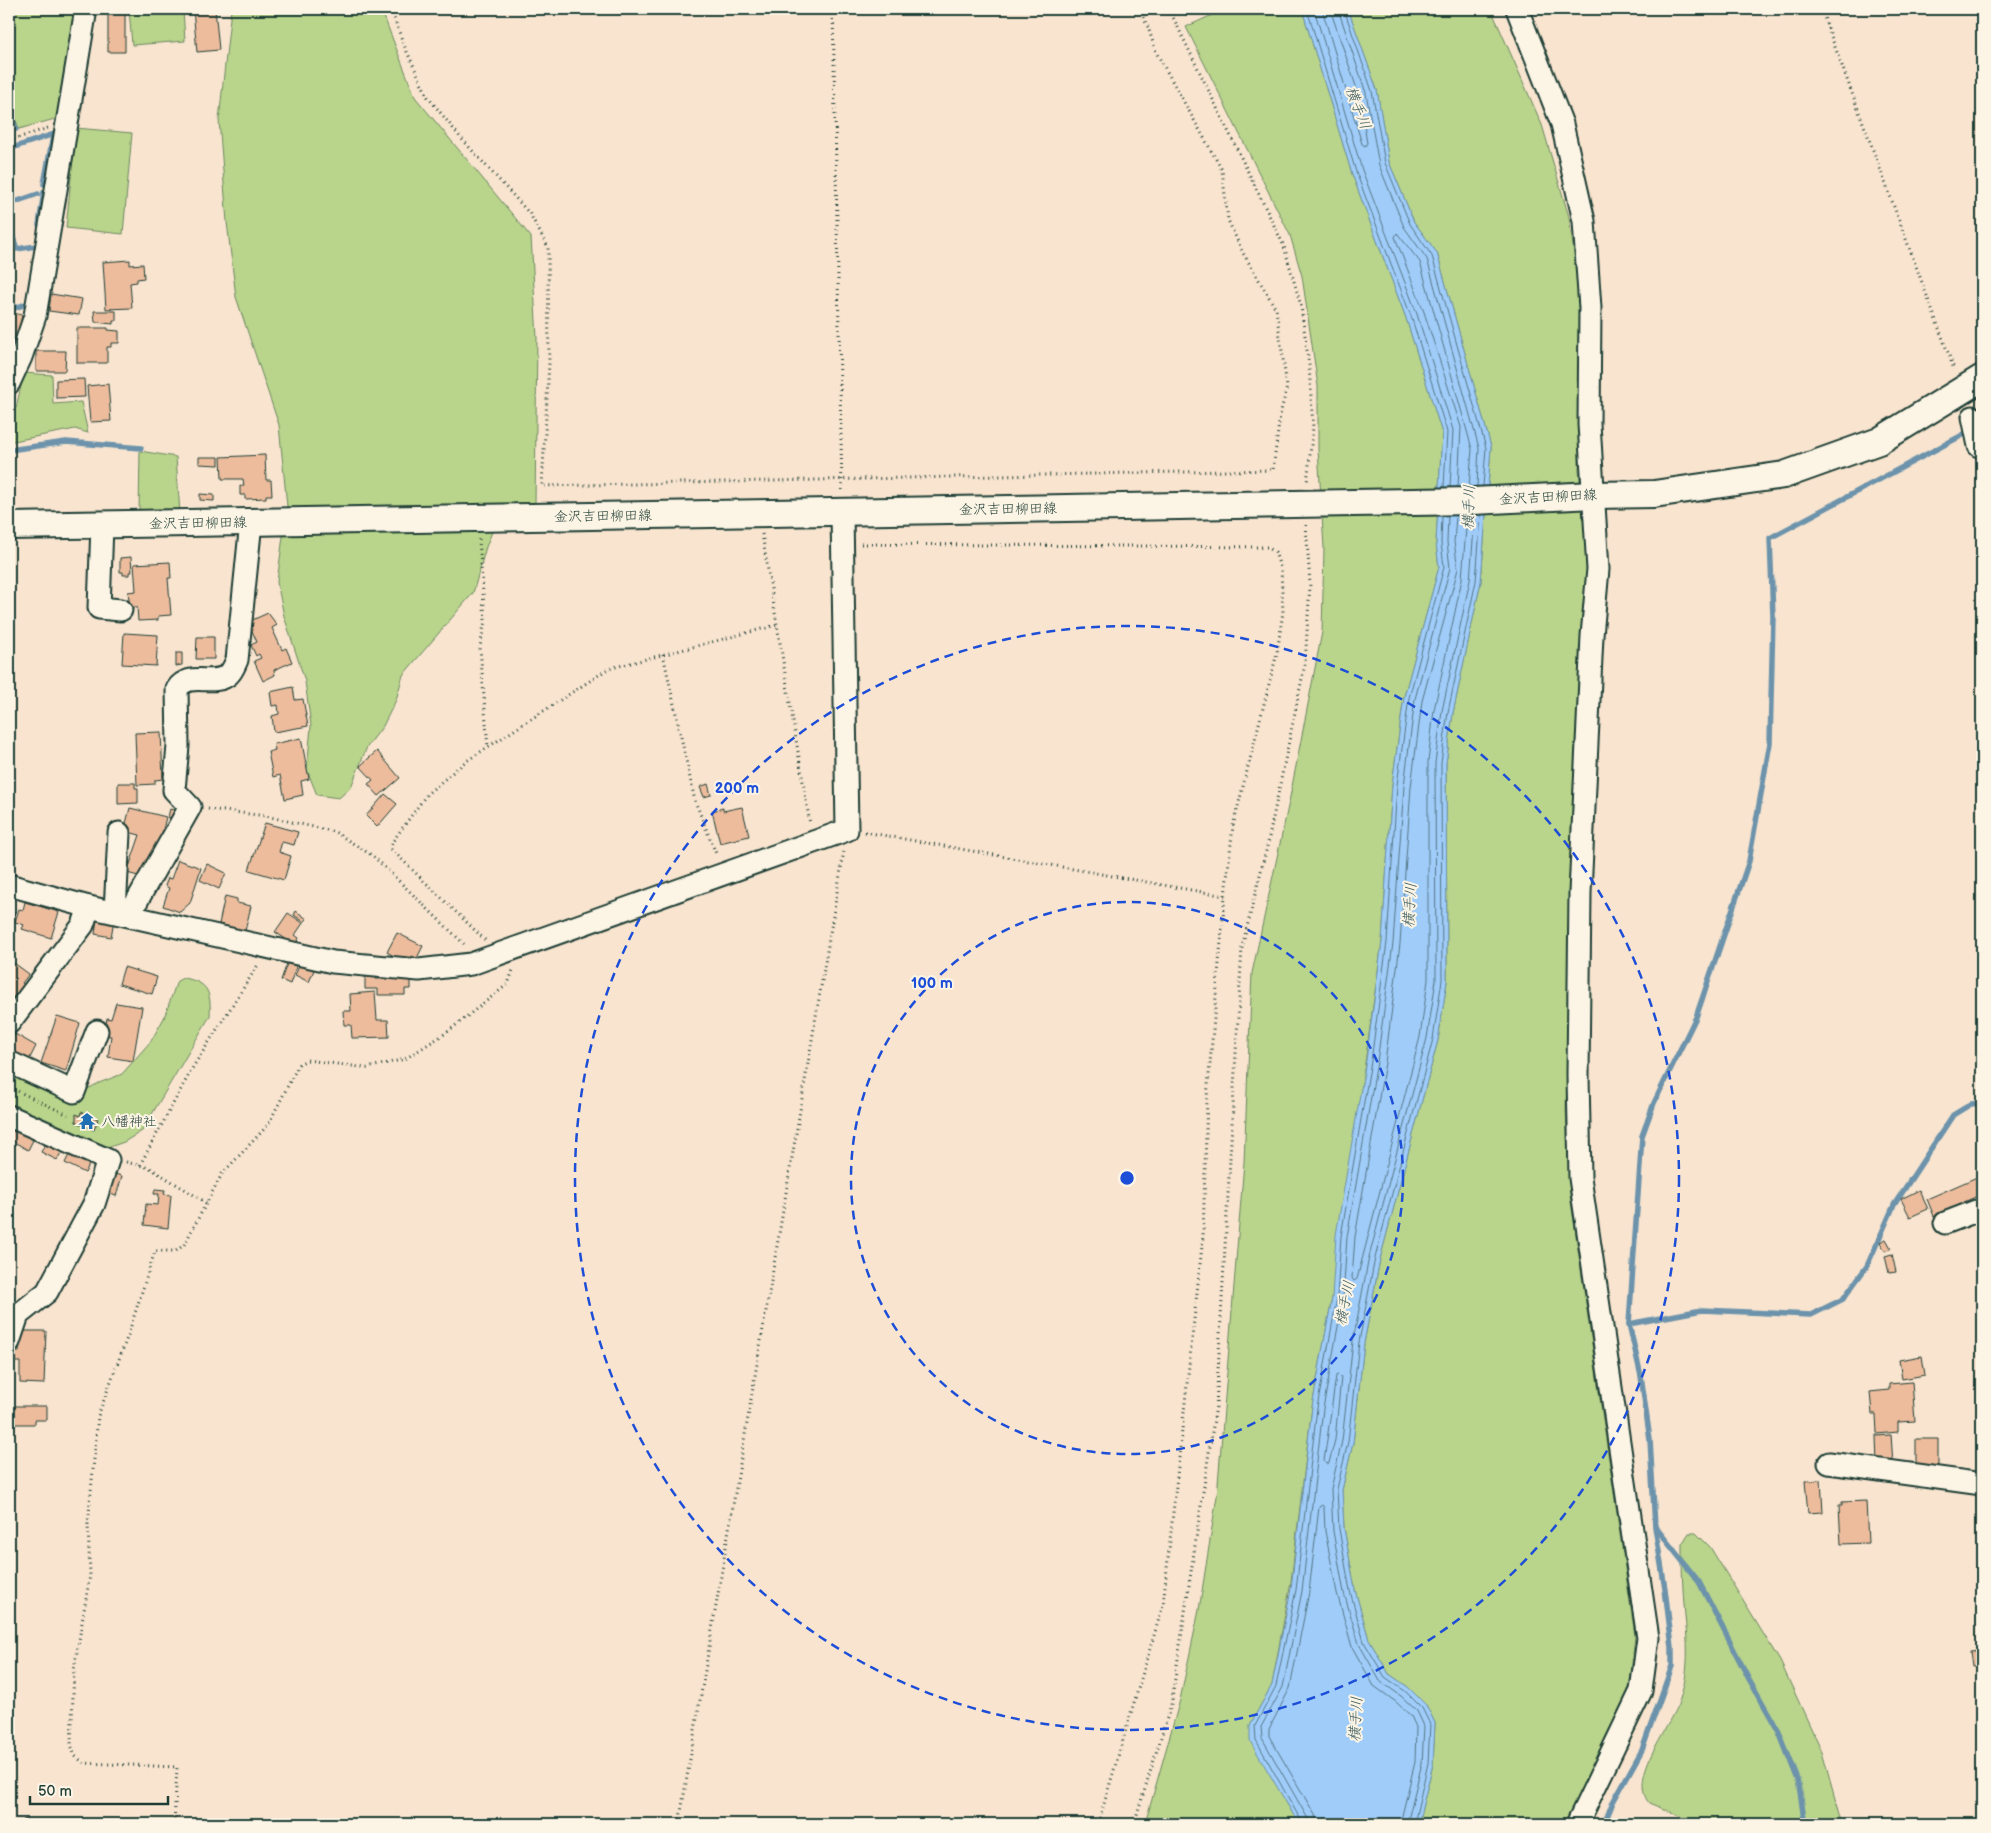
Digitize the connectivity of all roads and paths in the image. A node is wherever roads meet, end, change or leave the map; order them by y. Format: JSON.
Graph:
{"nodes":[{"id":1,"x":86,"y":9,"type":"edge"},
{"id":2,"x":391,"y":9,"type":"edge"},
{"id":3,"x":833,"y":9,"type":"edge"},
{"id":4,"x":1139,"y":9,"type":"edge"},
{"id":5,"x":1169,"y":9,"type":"edge"},
{"id":6,"x":1517,"y":9,"type":"edge"},
{"id":7,"x":1821,"y":9,"type":"edge"},
{"id":8,"x":68,"y":121,"type":"junction"},
{"id":9,"x":9,"y":141,"type":"edge"},
{"id":10,"x":9,"y":382,"type":"edge"},
{"id":11,"x":1972,"y":384,"type":"edge"},
{"id":12,"x":1973,"y":416,"type":"dead end"},
{"id":13,"x":1979,"y":446,"type":"dead end"},
{"id":14,"x":842,"y":480,"type":"junction"},
{"id":15,"x":1594,"y":494,"type":"junction"},
{"id":16,"x":1305,"y":503,"type":"junction"},
{"id":17,"x":842,"y":512,"type":"junction"},
{"id":18,"x":758,"y":514,"type":"junction"},
{"id":19,"x":477,"y":519,"type":"junction"},
{"id":20,"x":251,"y":522,"type":"junction"},
{"id":21,"x":102,"y":525,"type":"junction"},
{"id":22,"x":9,"y":526,"type":"edge"},
{"id":23,"x":861,"y":554,"type":"dead end"},
{"id":24,"x":121,"y":610,"type":"dead end"},
{"id":25,"x":777,"y":626,"type":"junction"},
{"id":26,"x":663,"y":654,"type":"junction"},
{"id":27,"x":488,"y":748,"type":"junction"},
{"id":28,"x":190,"y":807,"type":"junction"},
{"id":29,"x":847,"y":830,"type":"junction"},
{"id":30,"x":119,"y":833,"type":"dead end"},
{"id":31,"x":814,"y":842,"type":"junction"},
{"id":32,"x":725,"y":874,"type":"junction"},
{"id":33,"x":9,"y":885,"type":"edge"},
{"id":34,"x":1225,"y":896,"type":"junction"},
{"id":35,"x":89,"y":907,"type":"junction"},
{"id":36,"x":122,"y":913,"type":"junction"},
{"id":37,"x":268,"y":947,"type":"junction"},
{"id":38,"x":490,"y":957,"type":"junction"},
{"id":39,"x":9,"y":1023,"type":"edge"},
{"id":40,"x":97,"y":1031,"type":"dead end"},
{"id":41,"x":9,"y":1062,"type":"edge"},
{"id":42,"x":9,"y":1087,"type":"edge"},
{"id":43,"x":68,"y":1115,"type":"dead end"},
{"id":44,"x":9,"y":1116,"type":"edge"},
{"id":45,"x":108,"y":1160,"type":"junction"},
{"id":46,"x":140,"y":1165,"type":"junction"},
{"id":47,"x":207,"y":1203,"type":"junction"},
{"id":48,"x":1982,"y":1212,"type":"edge"},
{"id":49,"x":1945,"y":1222,"type":"dead end"},
{"id":50,"x":9,"y":1342,"type":"edge"},
{"id":51,"x":1829,"y":1463,"type":"dead end"},
{"id":52,"x":1982,"y":1484,"type":"edge"},
{"id":53,"x":174,"y":1824,"type":"edge"},
{"id":54,"x":679,"y":1824,"type":"edge"},
{"id":55,"x":1098,"y":1824,"type":"edge"},
{"id":56,"x":1134,"y":1824,"type":"edge"},
{"id":57,"x":1577,"y":1824,"type":"edge"}],
"edges":[{"from":1,"to":8,"type":"street"},
{"from":2,"to":14,"type":"path"},
{"from":3,"to":14,"type":"path"},
{"from":4,"to":14,"type":"path"},
{"from":5,"to":16,"type":"path"},
{"from":6,"to":15,"type":"street"},
{"from":7,"to":11,"type":"path"},
{"from":8,"to":9,"type":"path"},
{"from":8,"to":10,"type":"street"},
{"from":11,"to":15,"type":"main road","name":"金沢吉田柳田線"},
{"from":12,"to":13,"type":"street"},
{"from":14,"to":17,"type":"path"},
{"from":15,"to":16,"type":"main road","name":"金沢吉田柳田線"},
{"from":15,"to":57,"type":"street"},
{"from":16,"to":17,"type":"main road","name":"金沢吉田柳田線"},
{"from":16,"to":56,"type":"path"},
{"from":17,"to":18,"type":"main road","name":"金沢吉田柳田線"},
{"from":17,"to":29,"type":"street"},
{"from":18,"to":19,"type":"main road","name":"金沢吉田柳田線"},
{"from":18,"to":25,"type":"path"},
{"from":19,"to":20,"type":"main road","name":"金沢吉田柳田線"},
{"from":19,"to":27,"type":"path"},
{"from":20,"to":21,"type":"main road","name":"金沢吉田柳田線"},
{"from":20,"to":28,"type":"street"},
{"from":21,"to":22,"type":"main road","name":"金沢吉田柳田線"},
{"from":21,"to":24,"type":"street"},
{"from":23,"to":34,"type":"path"},
{"from":25,"to":26,"type":"path"},
{"from":25,"to":31,"type":"path"},
{"from":26,"to":27,"type":"path"},
{"from":26,"to":32,"type":"path"},
{"from":27,"to":38,"type":"path"},
{"from":28,"to":36,"type":"street"},
{"from":28,"to":38,"type":"path"},
{"from":29,"to":31,"type":"street"},
{"from":29,"to":34,"type":"path"},
{"from":29,"to":54,"type":"path"},
{"from":30,"to":36,"type":"street"},
{"from":31,"to":32,"type":"street"},
{"from":32,"to":38,"type":"street"},
{"from":33,"to":35,"type":"street"},
{"from":34,"to":55,"type":"path"},
{"from":35,"to":36,"type":"street"},
{"from":35,"to":39,"type":"street"},
{"from":36,"to":37,"type":"street"},
{"from":37,"to":38,"type":"street"},
{"from":37,"to":46,"type":"path"},
{"from":38,"to":47,"type":"path"},
{"from":40,"to":41,"type":"street"},
{"from":42,"to":43,"type":"path"},
{"from":44,"to":45,"type":"street"},
{"from":45,"to":46,"type":"path"},
{"from":45,"to":50,"type":"street"},
{"from":46,"to":47,"type":"path"},
{"from":47,"to":53,"type":"path"},
{"from":48,"to":49,"type":"street"},
{"from":51,"to":52,"type":"street"}]}
